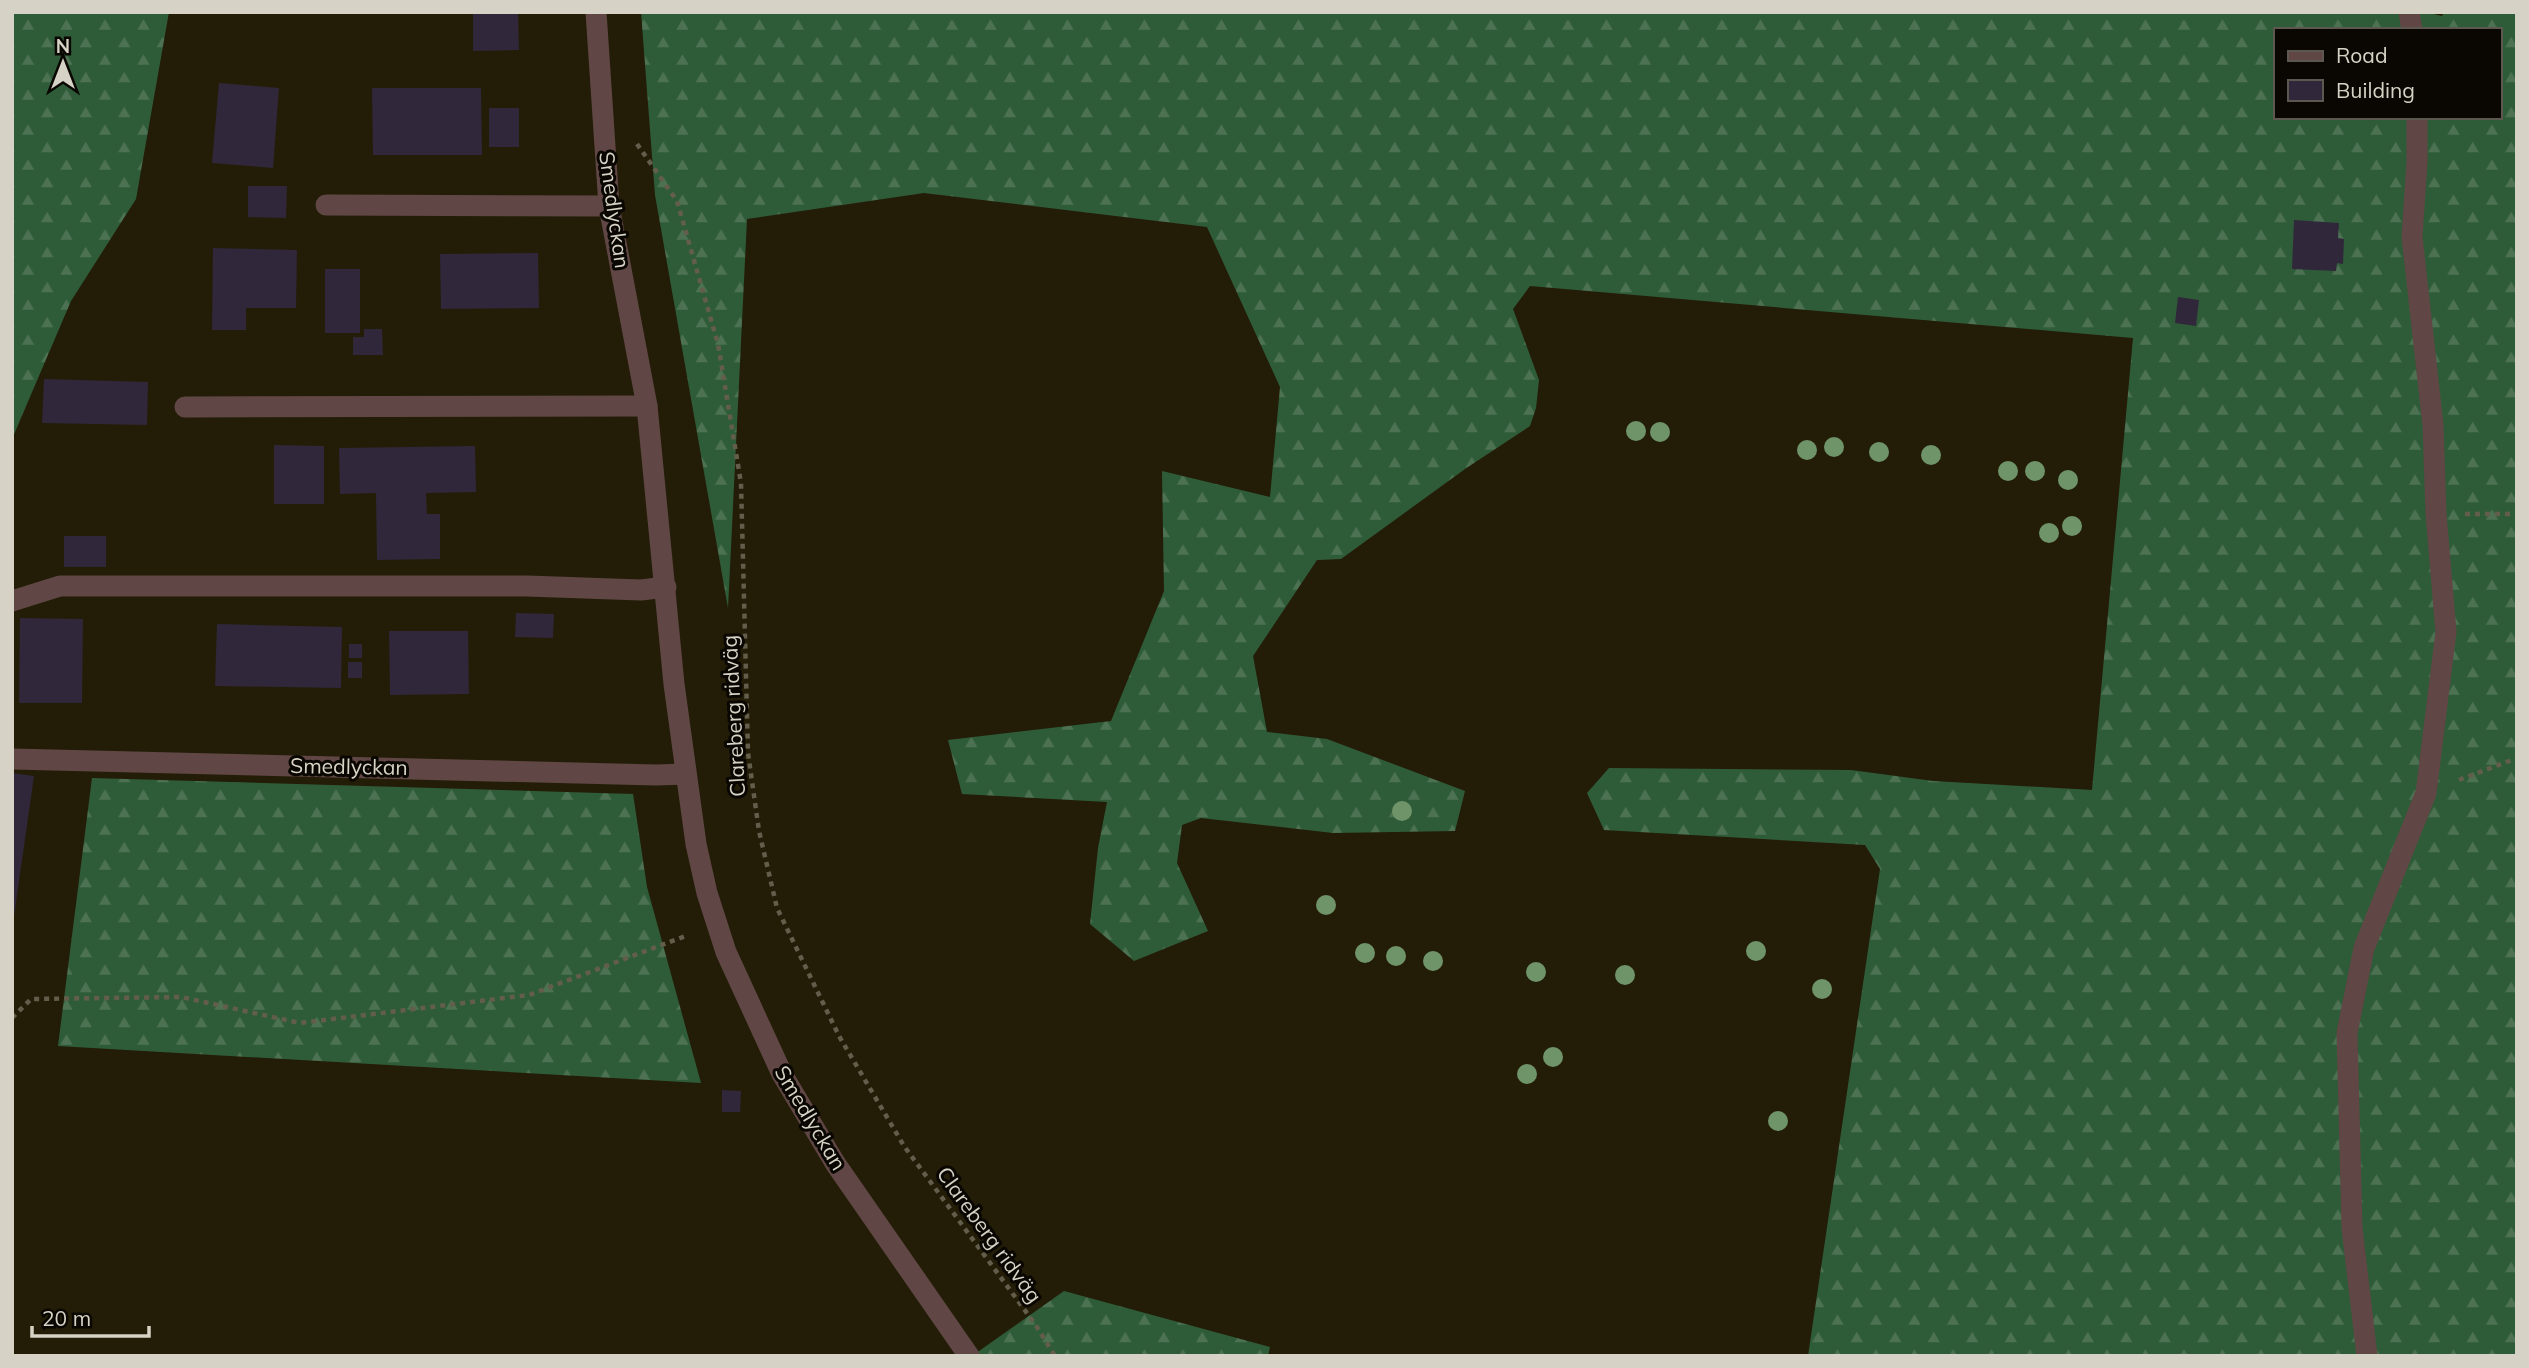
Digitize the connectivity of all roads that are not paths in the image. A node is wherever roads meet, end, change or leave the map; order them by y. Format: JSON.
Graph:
{"nodes":[{"id":1,"x":596,"y":12,"type":"edge"},
{"id":2,"x":2417,"y":119,"type":"edge"},
{"id":3,"x":326,"y":205,"type":"dead end"},
{"id":4,"x":609,"y":206,"type":"junction"},
{"id":5,"x":647,"y":406,"type":"junction"},
{"id":6,"x":186,"y":407,"type":"dead end"},
{"id":7,"x":666,"y":587,"type":"junction"},
{"id":8,"x":12,"y":601,"type":"edge"},
{"id":9,"x":12,"y":759,"type":"edge"},
{"id":10,"x":686,"y":774,"type":"junction"},
{"id":11,"x":969,"y":1356,"type":"edge"},
{"id":12,"x":2367,"y":1356,"type":"edge"}],
"edges":[{"from":1,"to":4,"type":"street","name":"Smedlyckan"},
{"from":2,"to":12,"type":"street"},
{"from":3,"to":4,"type":"street"},
{"from":4,"to":5,"type":"street","name":"Smedlyckan"},
{"from":5,"to":6,"type":"street"},
{"from":5,"to":7,"type":"street","name":"Smedlyckan"},
{"from":7,"to":8,"type":"street"},
{"from":7,"to":10,"type":"street","name":"Smedlyckan"},
{"from":9,"to":10,"type":"street","name":"Smedlyckan"},
{"from":10,"to":11,"type":"street","name":"Smedlyckan"}]}
